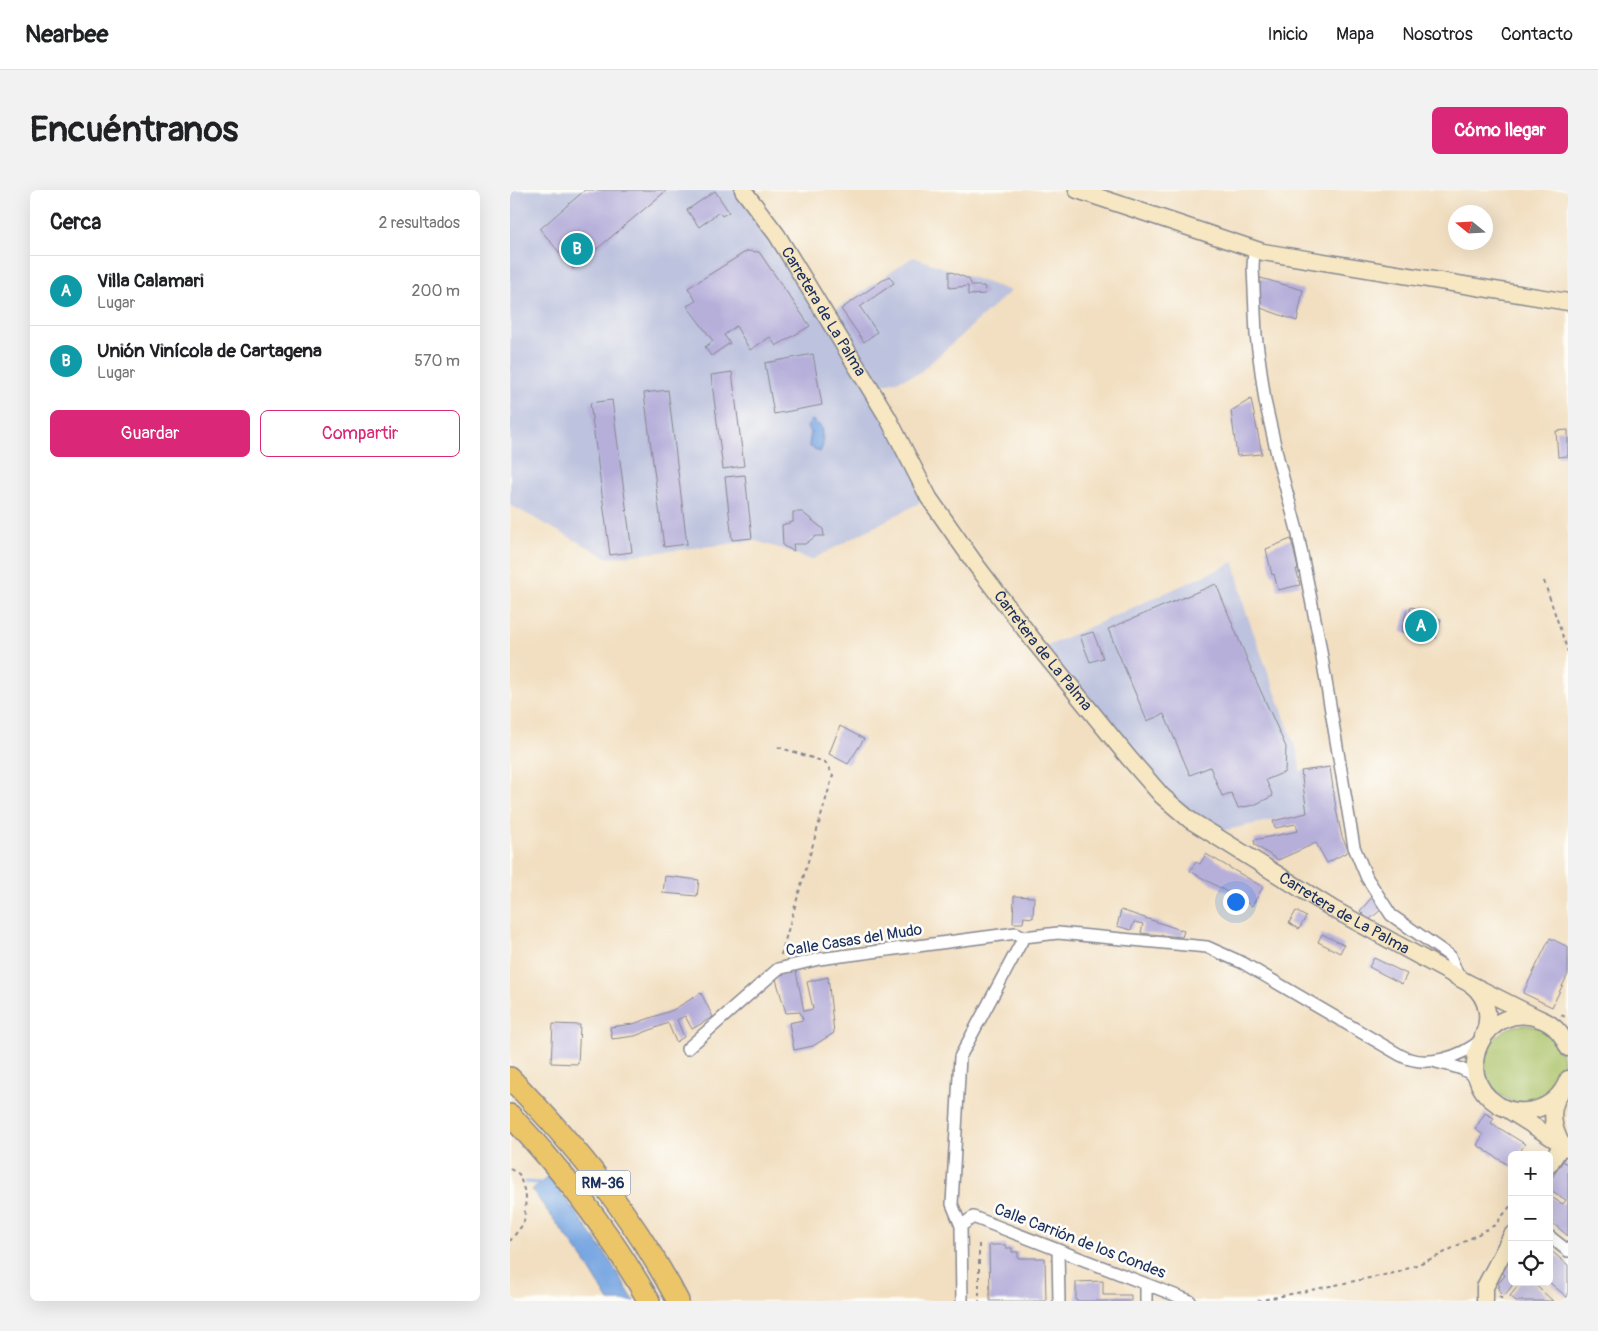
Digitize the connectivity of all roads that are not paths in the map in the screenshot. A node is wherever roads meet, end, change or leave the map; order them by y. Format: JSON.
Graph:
{"nodes":[{"id":1,"x":744,"y":190,"type":"edge"},
{"id":2,"x":1077,"y":190,"type":"edge"},
{"id":3,"x":1254,"y":250,"type":"junction"},
{"id":4,"x":1568,"y":302,"type":"edge"},
{"id":5,"x":1024,"y":938,"type":"junction"},
{"id":6,"x":1465,"y":981,"type":"junction"},
{"id":7,"x":1545,"y":1021,"type":"junction"},
{"id":8,"x":1568,"y":1030,"type":"edge"},
{"id":9,"x":1482,"y":1038,"type":"junction"},
{"id":10,"x":1568,"y":1048,"type":"edge"},
{"id":11,"x":687,"y":1049,"type":"dead end"},
{"id":12,"x":1429,"y":1060,"type":"junction"},
{"id":13,"x":510,"y":1078,"type":"edge"},
{"id":14,"x":1568,"y":1079,"type":"edge"},
{"id":15,"x":1480,"y":1086,"type":"junction"},
{"id":16,"x":1559,"y":1095,"type":"junction"},
{"id":17,"x":1508,"y":1110,"type":"junction"},
{"id":18,"x":510,"y":1115,"type":"edge"},
{"id":19,"x":1565,"y":1147,"type":"edge"},
{"id":20,"x":1553,"y":1160,"type":"edge"},
{"id":21,"x":961,"y":1226,"type":"junction"},
{"id":22,"x":1553,"y":1239,"type":"edge"},
{"id":23,"x":1509,"y":1241,"type":"edge"},
{"id":24,"x":1058,"y":1250,"type":"junction"},
{"id":25,"x":1568,"y":1251,"type":"edge"},
{"id":26,"x":1146,"y":1284,"type":"junction"},
{"id":27,"x":1488,"y":1298,"type":"edge"},
{"id":28,"x":649,"y":1301,"type":"edge"},
{"id":29,"x":678,"y":1301,"type":"edge"},
{"id":30,"x":962,"y":1301,"type":"edge"},
{"id":31,"x":1059,"y":1301,"type":"edge"},
{"id":32,"x":1146,"y":1301,"type":"edge"},
{"id":33,"x":1190,"y":1301,"type":"edge"}],
"edges":[{"from":1,"to":6,"type":"main road","name":"Carretera de La Palma"},
{"from":2,"to":3,"type":"main road"},
{"from":3,"to":4,"type":"main road"},
{"from":3,"to":6,"type":"street"},
{"from":5,"to":11,"type":"street","name":"Calle Casas del Mudo"},
{"from":5,"to":12,"type":"street","name":"Calle Casas del Mudo"},
{"from":5,"to":21,"type":"street"},
{"from":6,"to":7,"type":"main road","name":"Carretera de La Palma"},
{"from":6,"to":9,"type":"main road","name":"Carretera de La Palma"},
{"from":7,"to":8,"type":"main road"},
{"from":7,"to":9,"type":"main road"},
{"from":7,"to":10,"type":"main road"},
{"from":9,"to":12,"type":"street"},
{"from":9,"to":15,"type":"main road","name":"Carretera de La Palma"},
{"from":12,"to":15,"type":"street"},
{"from":13,"to":29,"type":"highway","number":"RM-36"},
{"from":14,"to":16,"type":"main road"},
{"from":15,"to":17,"type":"main road"},
{"from":16,"to":17,"type":"main road"},
{"from":16,"to":19,"type":"main road"},
{"from":17,"to":19,"type":"main road"},
{"from":18,"to":28,"type":"highway","number":"RM-36"},
{"from":19,"to":20,"type":"main road"},
{"from":21,"to":24,"type":"street","name":"Calle Carrión de los Condes"},
{"from":21,"to":30,"type":"street"},
{"from":22,"to":25,"type":"street"},
{"from":23,"to":27,"type":"main road"},
{"from":24,"to":26,"type":"street","name":"Calle Carrión de los Condes"},
{"from":24,"to":31,"type":"street"},
{"from":26,"to":32,"type":"street"},
{"from":26,"to":33,"type":"street","name":"Calle Carrión de los Condes"}]}
